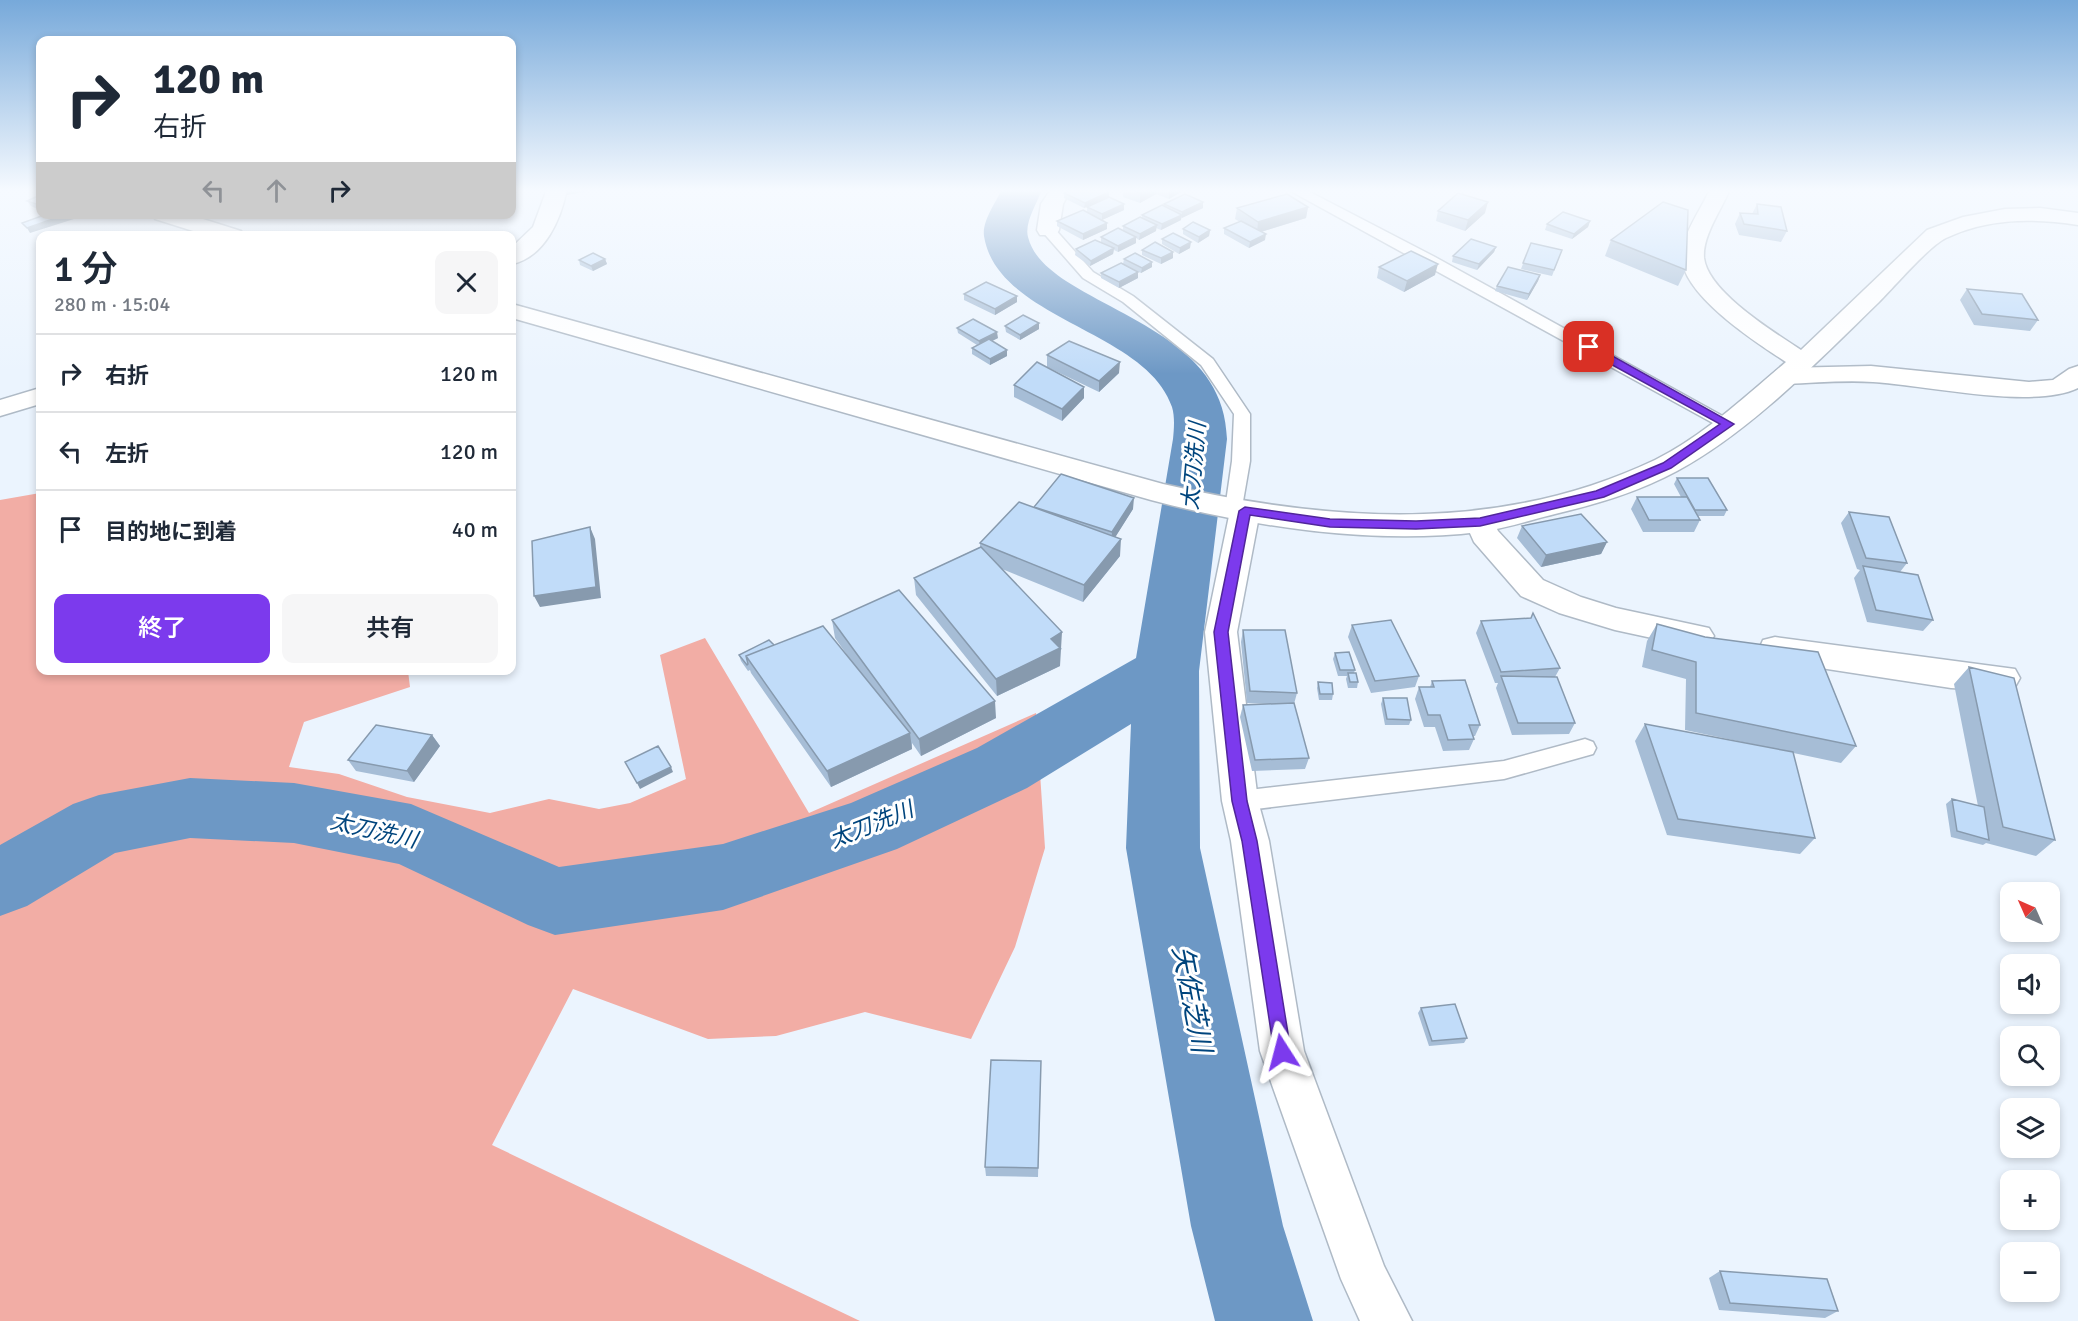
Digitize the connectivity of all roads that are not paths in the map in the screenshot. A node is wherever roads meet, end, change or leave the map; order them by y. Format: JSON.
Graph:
{"nodes":[{"id":1,"x":1066,"y":251,"type":"edge"},
{"id":2,"x":1412,"y":251,"type":"edge"},
{"id":3,"x":1695,"y":251,"type":"edge"},
{"id":4,"x":1918,"y":251,"type":"edge"},
{"id":5,"x":516,"y":312,"type":"edge"},
{"id":6,"x":1793,"y":369,"type":"junction"},
{"id":7,"x":2078,"y":374,"type":"edge"},
{"id":8,"x":36,"y":397,"type":"edge"},
{"id":9,"x":0,"y":408,"type":"edge"},
{"id":10,"x":1728,"y":424,"type":"junction"},
{"id":11,"x":1233,"y":509,"type":"junction"},
{"id":12,"x":1480,"y":522,"type":"junction"},
{"id":13,"x":2003,"y":678,"type":"edge"},
{"id":14,"x":1585,"y":748,"type":"dead end"},
{"id":15,"x":1240,"y":801,"type":"junction"},
{"id":16,"x":1387,"y":1321,"type":"edge"}],
"edges":[{"from":1,"to":11,"type":"lane"},
{"from":2,"to":10,"type":"lane"},
{"from":3,"to":6,"type":"street"},
{"from":4,"to":6,"type":"street"},
{"from":5,"to":11,"type":"street"},
{"from":6,"to":7,"type":"street"},
{"from":6,"to":10,"type":"street"},
{"from":8,"to":9,"type":"street"},
{"from":10,"to":12,"type":"street"},
{"from":11,"to":12,"type":"street"},
{"from":11,"to":15,"type":"street"},
{"from":12,"to":13,"type":"street"},
{"from":14,"to":15,"type":"lane"},
{"from":15,"to":16,"type":"street"}]}
